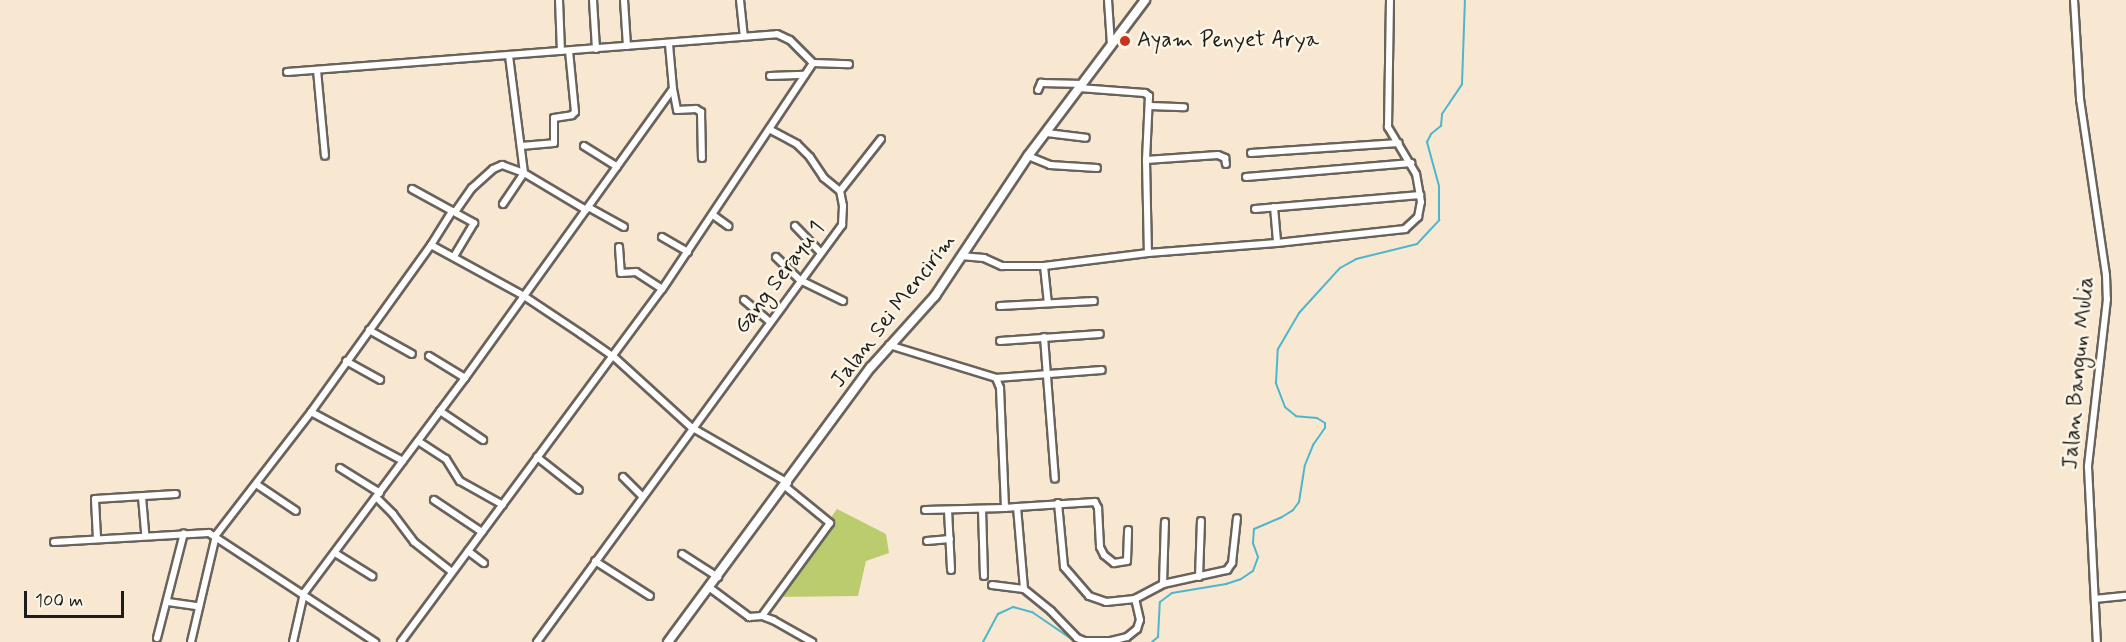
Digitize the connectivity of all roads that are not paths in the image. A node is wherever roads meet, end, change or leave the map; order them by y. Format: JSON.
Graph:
{"nodes":[{"id":1,"x":559,"y":0,"type":"edge"},
{"id":2,"x":593,"y":0,"type":"edge"},
{"id":3,"x":624,"y":0,"type":"edge"},
{"id":4,"x":740,"y":0,"type":"edge"},
{"id":5,"x":1108,"y":0,"type":"edge"},
{"id":6,"x":1145,"y":0,"type":"edge"},
{"id":7,"x":1390,"y":0,"type":"edge"},
{"id":8,"x":2074,"y":0,"type":"edge"},
{"id":9,"x":744,"y":36,"type":"junction"},
{"id":10,"x":669,"y":44,"type":"junction"},
{"id":11,"x":1111,"y":45,"type":"junction"},
{"id":12,"x":627,"y":46,"type":"junction"},
{"id":13,"x":596,"y":49,"type":"junction"},
{"id":14,"x":561,"y":51,"type":"junction"},
{"id":15,"x":569,"y":51,"type":"junction"},
{"id":16,"x":509,"y":56,"type":"junction"},
{"id":17,"x":813,"y":63,"type":"junction"},
{"id":18,"x":849,"y":64,"type":"dead end"},
{"id":19,"x":317,"y":70,"type":"junction"},
{"id":20,"x":287,"y":72,"type":"dead end"},
{"id":21,"x":805,"y":75,"type":"junction"},
{"id":22,"x":770,"y":76,"type":"dead end"},
{"id":23,"x":1081,"y":86,"type":"junction"},
{"id":24,"x":673,"y":89,"type":"junction"},
{"id":25,"x":1038,"y":90,"type":"dead end"},
{"id":26,"x":1150,"y":106,"type":"junction"},
{"id":27,"x":1185,"y":107,"type":"dead end"},
{"id":28,"x":771,"y":130,"type":"junction"},
{"id":29,"x":1047,"y":134,"type":"junction"},
{"id":30,"x":1086,"y":138,"type":"dead end"},
{"id":31,"x":881,"y":139,"type":"dead end"},
{"id":32,"x":1399,"y":142,"type":"junction"},
{"id":33,"x":521,"y":146,"type":"junction"},
{"id":34,"x":584,"y":146,"type":"dead end"},
{"id":35,"x":1251,"y":153,"type":"dead end"},
{"id":36,"x":325,"y":156,"type":"dead end"},
{"id":37,"x":1028,"y":156,"type":"junction"},
{"id":38,"x":702,"y":158,"type":"dead end"},
{"id":39,"x":1146,"y":160,"type":"junction"},
{"id":40,"x":1410,"y":163,"type":"junction"},
{"id":41,"x":1226,"y":164,"type":"dead end"},
{"id":42,"x":617,"y":167,"type":"junction"},
{"id":43,"x":1097,"y":168,"type":"dead end"},
{"id":44,"x":524,"y":172,"type":"junction"},
{"id":45,"x":1246,"y":177,"type":"dead end"},
{"id":46,"x":412,"y":189,"type":"dead end"},
{"id":47,"x":840,"y":191,"type":"junction"},
{"id":48,"x":1420,"y":195,"type":"junction"},
{"id":49,"x":503,"y":204,"type":"dead end"},
{"id":50,"x":1274,"y":207,"type":"junction"},
{"id":51,"x":587,"y":209,"type":"junction"},
{"id":52,"x":1255,"y":209,"type":"dead end"},
{"id":53,"x":453,"y":212,"type":"junction"},
{"id":54,"x":713,"y":215,"type":"junction"},
{"id":55,"x":624,"y":226,"type":"dead end"},
{"id":56,"x":728,"y":226,"type":"dead end"},
{"id":57,"x":795,"y":226,"type":"dead end"},
{"id":58,"x":662,"y":237,"type":"dead end"},
{"id":59,"x":1277,"y":243,"type":"junction"},
{"id":60,"x":431,"y":245,"type":"junction"},
{"id":61,"x":619,"y":247,"type":"dead end"},
{"id":62,"x":688,"y":252,"type":"junction"},
{"id":63,"x":821,"y":253,"type":"junction"},
{"id":64,"x":1148,"y":253,"type":"junction"},
{"id":65,"x":454,"y":256,"type":"junction"},
{"id":66,"x":961,"y":256,"type":"junction"},
{"id":67,"x":776,"y":257,"type":"dead end"},
{"id":68,"x":1044,"y":266,"type":"junction"},
{"id":69,"x":800,"y":280,"type":"junction"},
{"id":70,"x":662,"y":289,"type":"junction"},
{"id":71,"x":524,"y":296,"type":"junction"},
{"id":72,"x":744,"y":300,"type":"dead end"},
{"id":73,"x":843,"y":301,"type":"dead end"},
{"id":74,"x":1094,"y":301,"type":"dead end"},
{"id":75,"x":1048,"y":303,"type":"junction"},
{"id":76,"x":1000,"y":306,"type":"dead end"},
{"id":77,"x":770,"y":321,"type":"junction"},
{"id":78,"x":369,"y":330,"type":"junction"},
{"id":79,"x":1100,"y":334,"type":"dead end"},
{"id":80,"x":1044,"y":337,"type":"junction"},
{"id":81,"x":1000,"y":341,"type":"dead end"},
{"id":82,"x":889,"y":345,"type":"junction"},
{"id":83,"x":412,"y":354,"type":"dead end"},
{"id":84,"x":429,"y":356,"type":"dead end"},
{"id":85,"x":613,"y":356,"type":"junction"},
{"id":86,"x":346,"y":361,"type":"junction"},
{"id":87,"x":1102,"y":370,"type":"dead end"},
{"id":88,"x":1048,"y":374,"type":"junction"},
{"id":89,"x":465,"y":378,"type":"junction"},
{"id":90,"x":996,"y":378,"type":"junction"},
{"id":91,"x":380,"y":380,"type":"dead end"},
{"id":92,"x":440,"y":411,"type":"junction"},
{"id":93,"x":311,"y":412,"type":"junction"},
{"id":94,"x":692,"y":427,"type":"junction"},
{"id":95,"x":483,"y":440,"type":"dead end"},
{"id":96,"x":418,"y":441,"type":"junction"},
{"id":97,"x":537,"y":457,"type":"junction"},
{"id":98,"x":404,"y":461,"type":"junction"},
{"id":99,"x":340,"y":468,"type":"dead end"},
{"id":100,"x":623,"y":477,"type":"dead end"},
{"id":101,"x":1055,"y":479,"type":"dead end"},
{"id":102,"x":256,"y":484,"type":"junction"},
{"id":103,"x":787,"y":485,"type":"junction"},
{"id":104,"x":579,"y":490,"type":"dead end"},
{"id":105,"x":176,"y":494,"type":"dead end"},
{"id":106,"x":378,"y":495,"type":"junction"},
{"id":107,"x":642,"y":496,"type":"junction"},
{"id":108,"x":142,"y":497,"type":"junction"},
{"id":109,"x":434,"y":500,"type":"dead end"},
{"id":110,"x":1058,"y":503,"type":"junction"},
{"id":111,"x":503,"y":505,"type":"junction"},
{"id":112,"x":1017,"y":507,"type":"junction"},
{"id":113,"x":1005,"y":508,"type":"junction"},
{"id":114,"x":982,"y":509,"type":"junction"},
{"id":115,"x":925,"y":510,"type":"dead end"},
{"id":116,"x":948,"y":510,"type":"junction"},
{"id":117,"x":296,"y":511,"type":"dead end"},
{"id":118,"x":1237,"y":518,"type":"dead end"},
{"id":119,"x":1201,"y":521,"type":"dead end"},
{"id":120,"x":1165,"y":522,"type":"dead end"},
{"id":121,"x":1128,"y":530,"type":"dead end"},
{"id":122,"x":482,"y":532,"type":"junction"},
{"id":123,"x":184,"y":533,"type":"junction"},
{"id":124,"x":145,"y":535,"type":"junction"},
{"id":125,"x":216,"y":535,"type":"junction"},
{"id":126,"x":97,"y":538,"type":"junction"},
{"id":127,"x":950,"y":539,"type":"junction"},
{"id":128,"x":927,"y":540,"type":"dead end"},
{"id":129,"x":54,"y":542,"type":"dead end"},
{"id":130,"x":468,"y":551,"type":"junction"},
{"id":131,"x":335,"y":553,"type":"junction"},
{"id":132,"x":682,"y":554,"type":"dead end"},
{"id":133,"x":595,"y":561,"type":"junction"},
{"id":134,"x":484,"y":563,"type":"dead end"},
{"id":135,"x":951,"y":570,"type":"dead end"},
{"id":136,"x":452,"y":572,"type":"junction"},
{"id":137,"x":372,"y":576,"type":"dead end"},
{"id":138,"x":984,"y":576,"type":"dead end"},
{"id":139,"x":718,"y":577,"type":"junction"},
{"id":140,"x":1199,"y":577,"type":"junction"},
{"id":141,"x":1163,"y":584,"type":"junction"},
{"id":142,"x":992,"y":585,"type":"dead end"},
{"id":143,"x":710,"y":588,"type":"junction"},
{"id":144,"x":1024,"y":589,"type":"junction"},
{"id":145,"x":304,"y":593,"type":"junction"},
{"id":146,"x":650,"y":596,"type":"dead end"},
{"id":147,"x":2126,"y":596,"type":"edge"},
{"id":148,"x":1135,"y":599,"type":"junction"},
{"id":149,"x":2095,"y":599,"type":"junction"},
{"id":150,"x":168,"y":602,"type":"junction"},
{"id":151,"x":198,"y":606,"type":"junction"},
{"id":152,"x":762,"y":616,"type":"junction"},
{"id":153,"x":157,"y":638,"type":"dead end"},
{"id":154,"x":191,"y":642,"type":"edge"},
{"id":155,"x":293,"y":642,"type":"edge"},
{"id":156,"x":375,"y":642,"type":"edge"},
{"id":157,"x":401,"y":642,"type":"edge"},
{"id":158,"x":537,"y":642,"type":"edge"},
{"id":159,"x":668,"y":642,"type":"edge"},
{"id":160,"x":812,"y":642,"type":"edge"},
{"id":161,"x":2097,"y":642,"type":"edge"}],
"edges":[{"from":1,"to":14,"type":"street"},
{"from":2,"to":13,"type":"street"},
{"from":3,"to":12,"type":"street"},
{"from":4,"to":9,"type":"street"},
{"from":5,"to":11,"type":"street"},
{"from":6,"to":11,"type":"street","name":"Jalan Sei Mencirim"},
{"from":7,"to":32,"type":"street"},
{"from":8,"to":149,"type":"street","name":"Jalan Bangun Mulia"},
{"from":9,"to":10,"type":"street"},
{"from":9,"to":17,"type":"street"},
{"from":10,"to":12,"type":"street"},
{"from":10,"to":24,"type":"street"},
{"from":11,"to":23,"type":"street","name":"Jalan Sei Mencirim"},
{"from":12,"to":13,"type":"street"},
{"from":13,"to":15,"type":"street"},
{"from":14,"to":15,"type":"street"},
{"from":14,"to":16,"type":"street"},
{"from":15,"to":33,"type":"street"},
{"from":16,"to":19,"type":"street"},
{"from":16,"to":33,"type":"street"},
{"from":17,"to":18,"type":"street"},
{"from":17,"to":21,"type":"street"},
{"from":19,"to":20,"type":"street"},
{"from":19,"to":36,"type":"street"},
{"from":21,"to":22,"type":"street"},
{"from":21,"to":28,"type":"street"},
{"from":23,"to":25,"type":"street"},
{"from":23,"to":26,"type":"street"},
{"from":23,"to":29,"type":"street","name":"Jalan Sei Mencirim"},
{"from":24,"to":38,"type":"street"},
{"from":24,"to":42,"type":"street"},
{"from":26,"to":27,"type":"street"},
{"from":26,"to":39,"type":"street"},
{"from":28,"to":47,"type":"street"},
{"from":28,"to":54,"type":"street"},
{"from":29,"to":30,"type":"street"},
{"from":29,"to":37,"type":"street","name":"Jalan Sei Mencirim"},
{"from":31,"to":47,"type":"street"},
{"from":32,"to":35,"type":"street"},
{"from":32,"to":40,"type":"street"},
{"from":33,"to":44,"type":"street"},
{"from":34,"to":42,"type":"street"},
{"from":37,"to":43,"type":"street"},
{"from":37,"to":66,"type":"street","name":"Jalan Sei Mencirim"},
{"from":39,"to":41,"type":"street"},
{"from":39,"to":64,"type":"street"},
{"from":40,"to":45,"type":"street"},
{"from":40,"to":48,"type":"street"},
{"from":42,"to":51,"type":"street"},
{"from":44,"to":49,"type":"street"},
{"from":44,"to":51,"type":"street"},
{"from":44,"to":53,"type":"street"},
{"from":46,"to":53,"type":"street"},
{"from":47,"to":63,"type":"street","name":"Gang Serayu 1"},
{"from":48,"to":50,"type":"street"},
{"from":48,"to":59,"type":"street"},
{"from":50,"to":52,"type":"street"},
{"from":50,"to":59,"type":"street"},
{"from":51,"to":55,"type":"street"},
{"from":51,"to":71,"type":"street"},
{"from":53,"to":60,"type":"street"},
{"from":53,"to":65,"type":"street"},
{"from":54,"to":56,"type":"street"},
{"from":54,"to":62,"type":"street"},
{"from":57,"to":63,"type":"street"},
{"from":58,"to":62,"type":"street"},
{"from":59,"to":64,"type":"street"},
{"from":60,"to":65,"type":"street"},
{"from":60,"to":78,"type":"street"},
{"from":61,"to":70,"type":"street"},
{"from":62,"to":70,"type":"street"},
{"from":63,"to":69,"type":"street","name":"Gang Serayu 1"},
{"from":64,"to":68,"type":"street"},
{"from":65,"to":71,"type":"street"},
{"from":66,"to":68,"type":"street"},
{"from":66,"to":82,"type":"street","name":"Jalan Sei Mencirim"},
{"from":67,"to":69,"type":"street"},
{"from":68,"to":75,"type":"street"},
{"from":69,"to":73,"type":"street"},
{"from":69,"to":77,"type":"street","name":"Gang Serayu 1"},
{"from":70,"to":85,"type":"street"},
{"from":71,"to":85,"type":"street"},
{"from":71,"to":89,"type":"street"},
{"from":72,"to":77,"type":"street"},
{"from":74,"to":75,"type":"street"},
{"from":75,"to":76,"type":"street"},
{"from":77,"to":94,"type":"street","name":"Gang Serayu 1"},
{"from":78,"to":83,"type":"street"},
{"from":78,"to":86,"type":"street"},
{"from":79,"to":80,"type":"street"},
{"from":80,"to":81,"type":"street"},
{"from":80,"to":88,"type":"street"},
{"from":82,"to":90,"type":"street"},
{"from":82,"to":103,"type":"street","name":"Jalan Sei Mencirim"},
{"from":84,"to":89,"type":"street"},
{"from":85,"to":94,"type":"street"},
{"from":85,"to":97,"type":"street"},
{"from":86,"to":91,"type":"street"},
{"from":86,"to":93,"type":"street"},
{"from":87,"to":88,"type":"street"},
{"from":88,"to":90,"type":"street"},
{"from":88,"to":101,"type":"street"},
{"from":89,"to":92,"type":"street"},
{"from":90,"to":113,"type":"street"},
{"from":92,"to":95,"type":"street"},
{"from":92,"to":96,"type":"street"},
{"from":93,"to":98,"type":"street"},
{"from":93,"to":102,"type":"street"},
{"from":94,"to":103,"type":"street"},
{"from":94,"to":107,"type":"street","name":"Gang Serayu 1"},
{"from":96,"to":98,"type":"street"},
{"from":96,"to":111,"type":"street"},
{"from":97,"to":104,"type":"street"},
{"from":97,"to":111,"type":"street"},
{"from":98,"to":106,"type":"street"},
{"from":99,"to":106,"type":"street"},
{"from":100,"to":107,"type":"street"},
{"from":102,"to":117,"type":"street"},
{"from":102,"to":125,"type":"street"},
{"from":103,"to":139,"type":"street","name":"Jalan Sei Mencirim"},
{"from":103,"to":152,"type":"street"},
{"from":105,"to":108,"type":"street"},
{"from":106,"to":131,"type":"street"},
{"from":106,"to":136,"type":"street"},
{"from":107,"to":133,"type":"street","name":"Gang Serayu 1"},
{"from":108,"to":124,"type":"street"},
{"from":108,"to":126,"type":"street"},
{"from":109,"to":122,"type":"street"},
{"from":110,"to":112,"type":"street"},
{"from":110,"to":121,"type":"street"},
{"from":110,"to":148,"type":"street"},
{"from":111,"to":122,"type":"street"},
{"from":112,"to":113,"type":"street"},
{"from":112,"to":144,"type":"street"},
{"from":113,"to":114,"type":"street"},
{"from":114,"to":116,"type":"street"},
{"from":114,"to":138,"type":"street"},
{"from":115,"to":116,"type":"street"},
{"from":116,"to":127,"type":"street"},
{"from":118,"to":140,"type":"street"},
{"from":119,"to":140,"type":"street"},
{"from":120,"to":141,"type":"street"},
{"from":122,"to":130,"type":"street"},
{"from":123,"to":124,"type":"street"},
{"from":123,"to":125,"type":"street"},
{"from":123,"to":150,"type":"street"},
{"from":124,"to":126,"type":"street"},
{"from":125,"to":145,"type":"street"},
{"from":125,"to":151,"type":"street"},
{"from":126,"to":129,"type":"street"},
{"from":127,"to":128,"type":"street"},
{"from":127,"to":135,"type":"street"},
{"from":130,"to":134,"type":"street"},
{"from":130,"to":136,"type":"street"},
{"from":131,"to":137,"type":"street"},
{"from":131,"to":145,"type":"street"},
{"from":132,"to":139,"type":"street"},
{"from":133,"to":146,"type":"street"},
{"from":133,"to":158,"type":"street","name":"Gang Serayu 1"},
{"from":136,"to":157,"type":"street"},
{"from":139,"to":143,"type":"street","name":"Jalan Sei Mencirim"},
{"from":140,"to":141,"type":"street"},
{"from":141,"to":148,"type":"street"},
{"from":142,"to":144,"type":"street"},
{"from":143,"to":152,"type":"street"},
{"from":143,"to":159,"type":"street","name":"Jalan Sei Mencirim"},
{"from":144,"to":148,"type":"street"},
{"from":145,"to":155,"type":"street"},
{"from":145,"to":156,"type":"street"},
{"from":147,"to":149,"type":"street"},
{"from":149,"to":161,"type":"street","name":"Jalan Bangun Mulia"},
{"from":150,"to":151,"type":"street"},
{"from":150,"to":153,"type":"street"},
{"from":151,"to":154,"type":"street"},
{"from":152,"to":160,"type":"street"}]}
